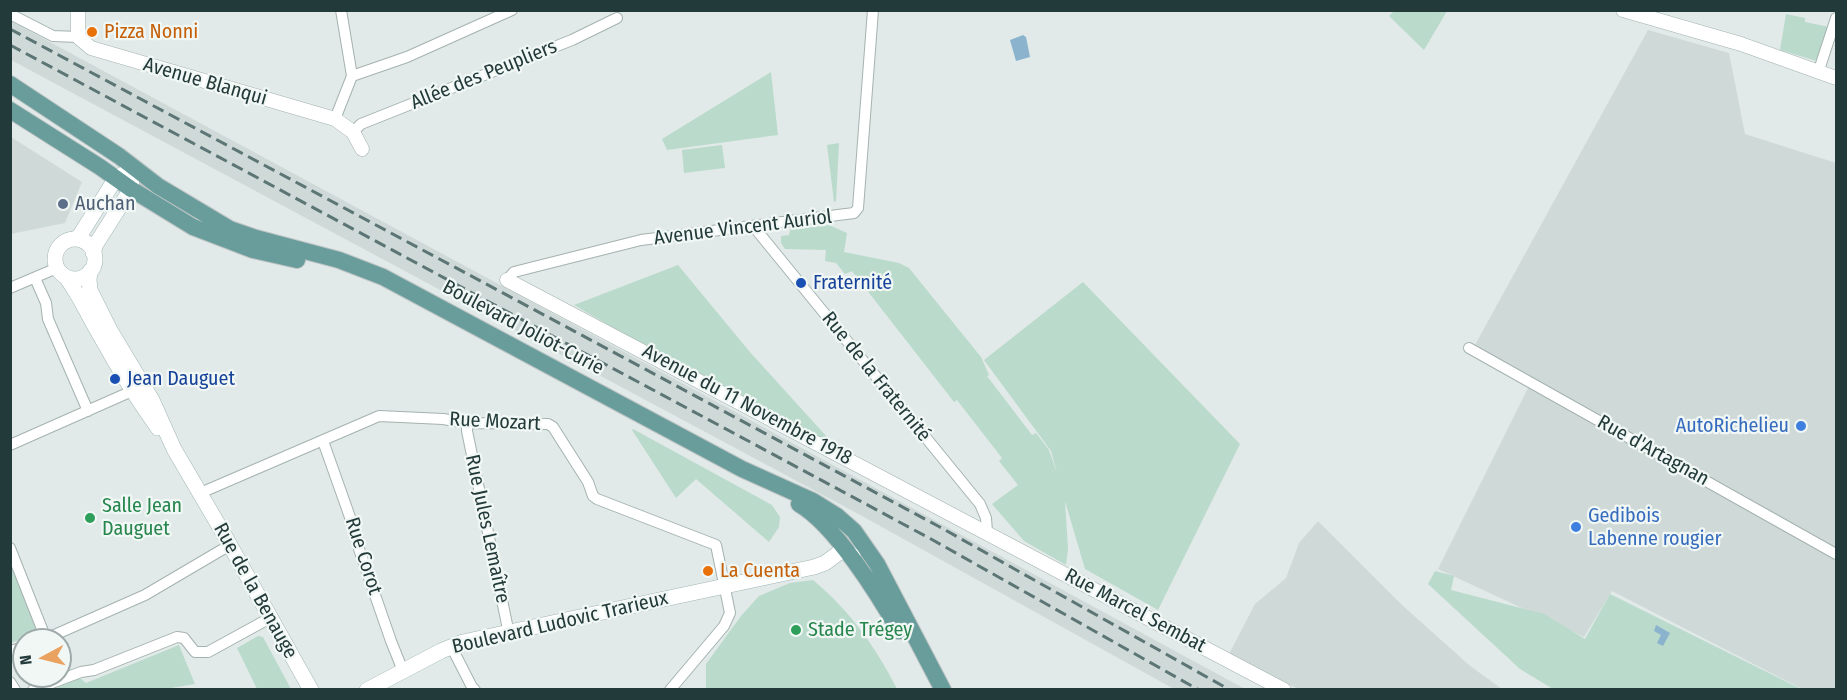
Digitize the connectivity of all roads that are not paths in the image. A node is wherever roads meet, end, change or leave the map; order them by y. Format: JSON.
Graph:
{"nodes":[{"id":1,"x":78,"y":10,"type":"edge"},
{"id":2,"x":341,"y":10,"type":"edge"},
{"id":3,"x":512,"y":10,"type":"edge"},
{"id":4,"x":873,"y":10,"type":"edge"},
{"id":5,"x":1623,"y":10,"type":"edge"},
{"id":6,"x":10,"y":14,"type":"edge"},
{"id":7,"x":617,"y":18,"type":"dead end"},
{"id":8,"x":1836,"y":18,"type":"edge"},
{"id":9,"x":78,"y":38,"type":"junction"},
{"id":10,"x":1819,"y":70,"type":"junction"},
{"id":11,"x":352,"y":76,"type":"junction"},
{"id":12,"x":1836,"y":78,"type":"edge"},
{"id":13,"x":10,"y":84,"type":"edge"},
{"id":14,"x":10,"y":110,"type":"edge"},
{"id":15,"x":335,"y":119,"type":"junction"},
{"id":16,"x":352,"y":132,"type":"junction"},
{"id":17,"x":362,"y":149,"type":"dead end"},
{"id":18,"x":133,"y":167,"type":"junction"},
{"id":19,"x":116,"y":178,"type":"junction"},
{"id":20,"x":131,"y":189,"type":"junction"},
{"id":21,"x":754,"y":227,"type":"junction"},
{"id":22,"x":75,"y":239,"type":"junction"},
{"id":23,"x":93,"y":253,"type":"junction"},
{"id":24,"x":90,"y":271,"type":"junction"},
{"id":25,"x":61,"y":272,"type":"junction"},
{"id":26,"x":35,"y":278,"type":"junction"},
{"id":27,"x":507,"y":280,"type":"joint"},
{"id":28,"x":10,"y":288,"type":"edge"},
{"id":29,"x":1469,"y":348,"type":"dead end"},
{"id":30,"x":139,"y":388,"type":"junction"},
{"id":31,"x":88,"y":411,"type":"junction"},
{"id":32,"x":467,"y":423,"type":"junction"},
{"id":33,"x":322,"y":441,"type":"junction"},
{"id":34,"x":10,"y":445,"type":"edge"},
{"id":35,"x":198,"y":494,"type":"junction"},
{"id":36,"x":987,"y":532,"type":"junction"},
{"id":37,"x":226,"y":547,"type":"junction"},
{"id":38,"x":10,"y":548,"type":"edge"},
{"id":39,"x":844,"y":549,"type":"junction"},
{"id":40,"x":1836,"y":554,"type":"edge"},
{"id":41,"x":725,"y":585,"type":"junction"},
{"id":42,"x":267,"y":620,"type":"junction"},
{"id":43,"x":905,"y":621,"type":"junction"},
{"id":44,"x":41,"y":628,"type":"edge"},
{"id":45,"x":70,"y":628,"type":"edge"},
{"id":46,"x":509,"y":634,"type":"junction"},
{"id":47,"x":451,"y":646,"type":"junction"},
{"id":48,"x":403,"y":671,"type":"junction"},
{"id":49,"x":10,"y":682,"type":"edge"},
{"id":50,"x":15,"y":690,"type":"edge"},
{"id":51,"x":33,"y":690,"type":"edge"},
{"id":52,"x":301,"y":690,"type":"edge"},
{"id":53,"x":310,"y":690,"type":"edge"},
{"id":54,"x":367,"y":690,"type":"edge"},
{"id":55,"x":475,"y":690,"type":"edge"},
{"id":56,"x":670,"y":690,"type":"edge"},
{"id":57,"x":933,"y":690,"type":"edge"},
{"id":58,"x":943,"y":690,"type":"edge"},
{"id":59,"x":1284,"y":690,"type":"edge"}],
"edges":[{"from":1,"to":9,"type":"street"},
{"from":2,"to":11,"type":"street"},
{"from":3,"to":11,"type":"street"},
{"from":4,"to":21,"type":"street","name":"Avenue Vincent Auriol"},
{"from":5,"to":10,"type":"street"},
{"from":6,"to":9,"type":"street"},
{"from":7,"to":16,"type":"street","name":"Allée des Peupliers"},
{"from":8,"to":10,"type":"street"},
{"from":9,"to":15,"type":"street","name":"Avenue Blanqui"},
{"from":10,"to":12,"type":"street"},
{"from":11,"to":15,"type":"street"},
{"from":13,"to":18,"type":"main road","name":"Boulevard Joliot-Curie"},
{"from":14,"to":19,"type":"main road","name":"Boulevard Joliot-Curie"},
{"from":15,"to":16,"type":"street"},
{"from":16,"to":17,"type":"street"},
{"from":18,"to":19,"type":"main road"},
{"from":18,"to":20,"type":"main road"},
{"from":18,"to":43,"type":"main road","name":"Boulevard Joliot-Curie"},
{"from":19,"to":20,"type":"main road","name":"Boulevard Joliot-Curie"},
{"from":19,"to":22,"type":"main road"},
{"from":20,"to":23,"type":"main road"},
{"from":20,"to":39,"type":"main road","name":"Boulevard Joliot-Curie"},
{"from":21,"to":27,"type":"street","name":"Avenue Vincent Auriol"},
{"from":21,"to":36,"type":"street","name":"Rue de la Fraternité"},
{"from":22,"to":23,"type":"main road"},
{"from":22,"to":25,"type":"main road"},
{"from":23,"to":24,"type":"main road"},
{"from":24,"to":25,"type":"main road"},
{"from":24,"to":30,"type":"main road","name":"Rue de la Benauge"},
{"from":25,"to":26,"type":"street"},
{"from":25,"to":30,"type":"main road","name":"Rue de la Benauge"},
{"from":26,"to":28,"type":"street"},
{"from":26,"to":31,"type":"street"},
{"from":27,"to":36,"type":"street","name":"Avenue du 11 Novembre 1918"},
{"from":29,"to":40,"type":"street","name":"Rue d'Artagnan"},
{"from":30,"to":31,"type":"street"},
{"from":30,"to":35,"type":"main road","name":"Rue de la Benauge"},
{"from":31,"to":34,"type":"street"},
{"from":32,"to":33,"type":"street","name":"Rue Mozart"},
{"from":32,"to":41,"type":"street","name":"Rue Mozart"},
{"from":32,"to":46,"type":"street","name":"Rue Jules Lemaître"},
{"from":33,"to":35,"type":"street","name":"Rue Mozart"},
{"from":33,"to":48,"type":"street","name":"Rue Corot"},
{"from":35,"to":37,"type":"main road","name":"Rue de la Benauge"},
{"from":36,"to":59,"type":"street","name":"Rue Marcel Sembat"},
{"from":37,"to":42,"type":"main road","name":"Rue de la Benauge"},
{"from":37,"to":45,"type":"street"},
{"from":38,"to":44,"type":"street"},
{"from":39,"to":41,"type":"main road","name":"Boulevard Ludovic Trarieux"},
{"from":39,"to":43,"type":"main road"},
{"from":39,"to":57,"type":"main road","name":"Boulevard Joliot-Curie"},
{"from":41,"to":46,"type":"main road","name":"Boulevard Ludovic Trarieux"},
{"from":41,"to":56,"type":"street","name":"Rue Mozart"},
{"from":42,"to":51,"type":"street"},
{"from":42,"to":52,"type":"main road","name":"Rue de la Benauge"},
{"from":42,"to":53,"type":"main road","name":"Rue de la Benauge"},
{"from":43,"to":58,"type":"main road","name":"Boulevard Joliot-Curie"},
{"from":46,"to":47,"type":"main road","name":"Boulevard Ludovic Trarieux"},
{"from":47,"to":48,"type":"main road","name":"Boulevard Ludovic Trarieux"},
{"from":47,"to":55,"type":"street"},
{"from":48,"to":54,"type":"main road","name":"Boulevard Ludovic Trarieux"},
{"from":49,"to":50,"type":"street"}]}
